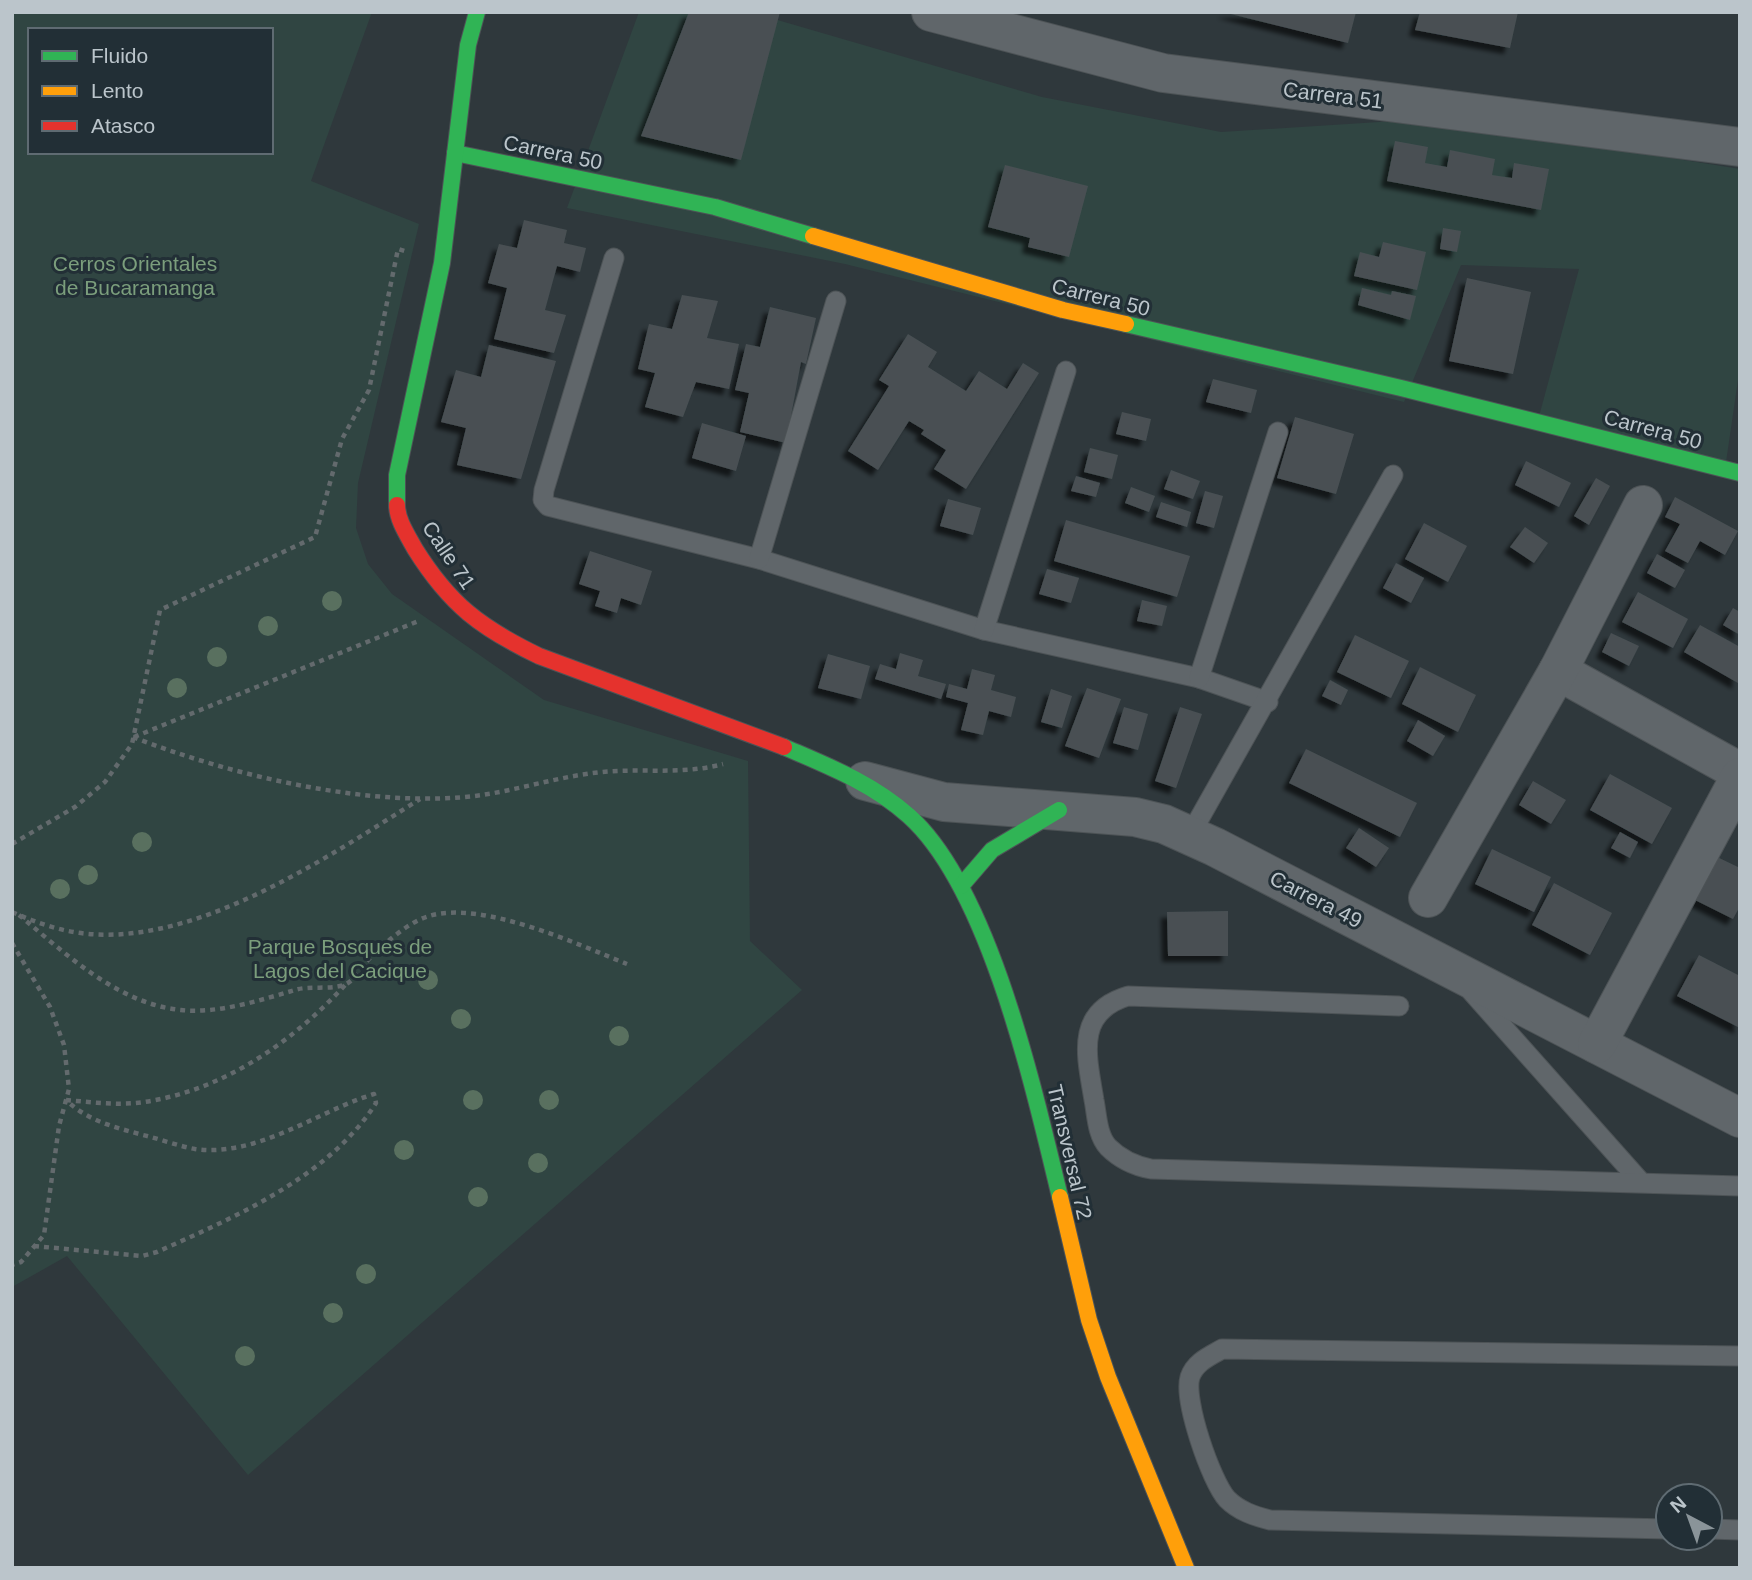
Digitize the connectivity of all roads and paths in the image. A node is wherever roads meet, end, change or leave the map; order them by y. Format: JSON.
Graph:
{"nodes":[{"id":1,"x":477,"y":12,"type":"edge"},
{"id":2,"x":931,"y":12,"type":"edge"},
{"id":3,"x":1740,"y":147,"type":"edge"},
{"id":4,"x":455,"y":153,"type":"junction"},
{"id":5,"x":614,"y":258,"type":"dead end"},
{"id":6,"x":442,"y":263,"type":"junction"},
{"id":7,"x":836,"y":301,"type":"dead end"},
{"id":8,"x":1066,"y":371,"type":"dead end"},
{"id":9,"x":1278,"y":432,"type":"dead end"},
{"id":10,"x":1740,"y":473,"type":"edge"},
{"id":11,"x":1393,"y":475,"type":"dead end"},
{"id":12,"x":1643,"y":505,"type":"dead end"},
{"id":13,"x":759,"y":559,"type":"junction"},
{"id":14,"x":456,"y":605,"type":"junction"},
{"id":15,"x":984,"y":630,"type":"junction"},
{"id":16,"x":1558,"y":671,"type":"junction"},
{"id":17,"x":1199,"y":678,"type":"junction"},
{"id":18,"x":1268,"y":702,"type":"junction"},
{"id":19,"x":743,"y":730,"type":"junction"},
{"id":20,"x":133,"y":737,"type":"junction"},
{"id":21,"x":1740,"y":775,"type":"edge"},
{"id":22,"x":861,"y":780,"type":"junction"},
{"id":23,"x":421,"y":798,"type":"junction"},
{"id":24,"x":1059,"y":810,"type":"junction"},
{"id":25,"x":1190,"y":835,"type":"junction"},
{"id":26,"x":12,"y":844,"type":"edge"},
{"id":27,"x":961,"y":886,"type":"junction"},
{"id":28,"x":1428,"y":898,"type":"dead end"},
{"id":29,"x":12,"y":912,"type":"edge"},
{"id":30,"x":19,"y":915,"type":"junction"},
{"id":31,"x":12,"y":943,"type":"edge"},
{"id":32,"x":627,"y":964,"type":"dead end"},
{"id":33,"x":1453,"y":970,"type":"junction"},
{"id":34,"x":347,"y":984,"type":"junction"},
{"id":35,"x":1399,"y":1006,"type":"dead end"},
{"id":36,"x":1597,"y":1044,"type":"junction"},
{"id":37,"x":66,"y":1100,"type":"junction"},
{"id":38,"x":1740,"y":1118,"type":"edge"},
{"id":39,"x":1640,"y":1181,"type":"junction"},
{"id":40,"x":1740,"y":1186,"type":"edge"},
{"id":41,"x":34,"y":1246,"type":"junction"},
{"id":42,"x":12,"y":1265,"type":"edge"},
{"id":43,"x":1740,"y":1356,"type":"edge"},
{"id":44,"x":1654,"y":1529,"type":"edge"},
{"id":45,"x":1186,"y":1568,"type":"edge"}],
"edges":[{"from":1,"to":4,"type":"street","name":"Calle 71"},
{"from":2,"to":3,"type":"street","name":"Carrera 51"},
{"from":4,"to":6,"type":"street","name":"Calle 71"},
{"from":4,"to":10,"type":"street","name":"Carrera 50"},
{"from":5,"to":13,"type":"lane"},
{"from":6,"to":14,"type":"street","name":"Calle 71"},
{"from":6,"to":20,"type":"path"},
{"from":7,"to":13,"type":"lane"},
{"from":8,"to":15,"type":"lane"},
{"from":9,"to":17,"type":"lane"},
{"from":11,"to":18,"type":"lane"},
{"from":12,"to":16,"type":"street"},
{"from":13,"to":15,"type":"lane"},
{"from":14,"to":19,"type":"street","name":"Calle 71"},
{"from":14,"to":20,"type":"path"},
{"from":15,"to":17,"type":"lane"},
{"from":16,"to":21,"type":"street"},
{"from":16,"to":28,"type":"street"},
{"from":17,"to":18,"type":"lane"},
{"from":18,"to":25,"type":"lane"},
{"from":19,"to":22,"type":"street","name":"Calle 71"},
{"from":19,"to":23,"type":"path"},
{"from":20,"to":23,"type":"path"},
{"from":20,"to":26,"type":"path"},
{"from":21,"to":36,"type":"street"},
{"from":22,"to":24,"type":"street","name":"Carrera 49"},
{"from":22,"to":27,"type":"street","name":"Transversal 72"},
{"from":23,"to":30,"type":"path"},
{"from":24,"to":25,"type":"street","name":"Carrera 49"},
{"from":24,"to":27,"type":"street"},
{"from":25,"to":33,"type":"street","name":"Carrera 49"},
{"from":27,"to":45,"type":"street","name":"Transversal 72"},
{"from":29,"to":30,"type":"path"},
{"from":30,"to":34,"type":"path"},
{"from":31,"to":37,"type":"path"},
{"from":32,"to":34,"type":"path"},
{"from":33,"to":36,"type":"street","name":"Carrera 49"},
{"from":33,"to":39,"type":"lane"},
{"from":34,"to":37,"type":"path"},
{"from":35,"to":39,"type":"lane"},
{"from":36,"to":38,"type":"street","name":"Carrera 49"},
{"from":37,"to":41,"type":"path"},
{"from":37,"to":41,"type":"path"},
{"from":39,"to":40,"type":"lane"},
{"from":41,"to":42,"type":"path"},
{"from":43,"to":44,"type":"lane"}]}
